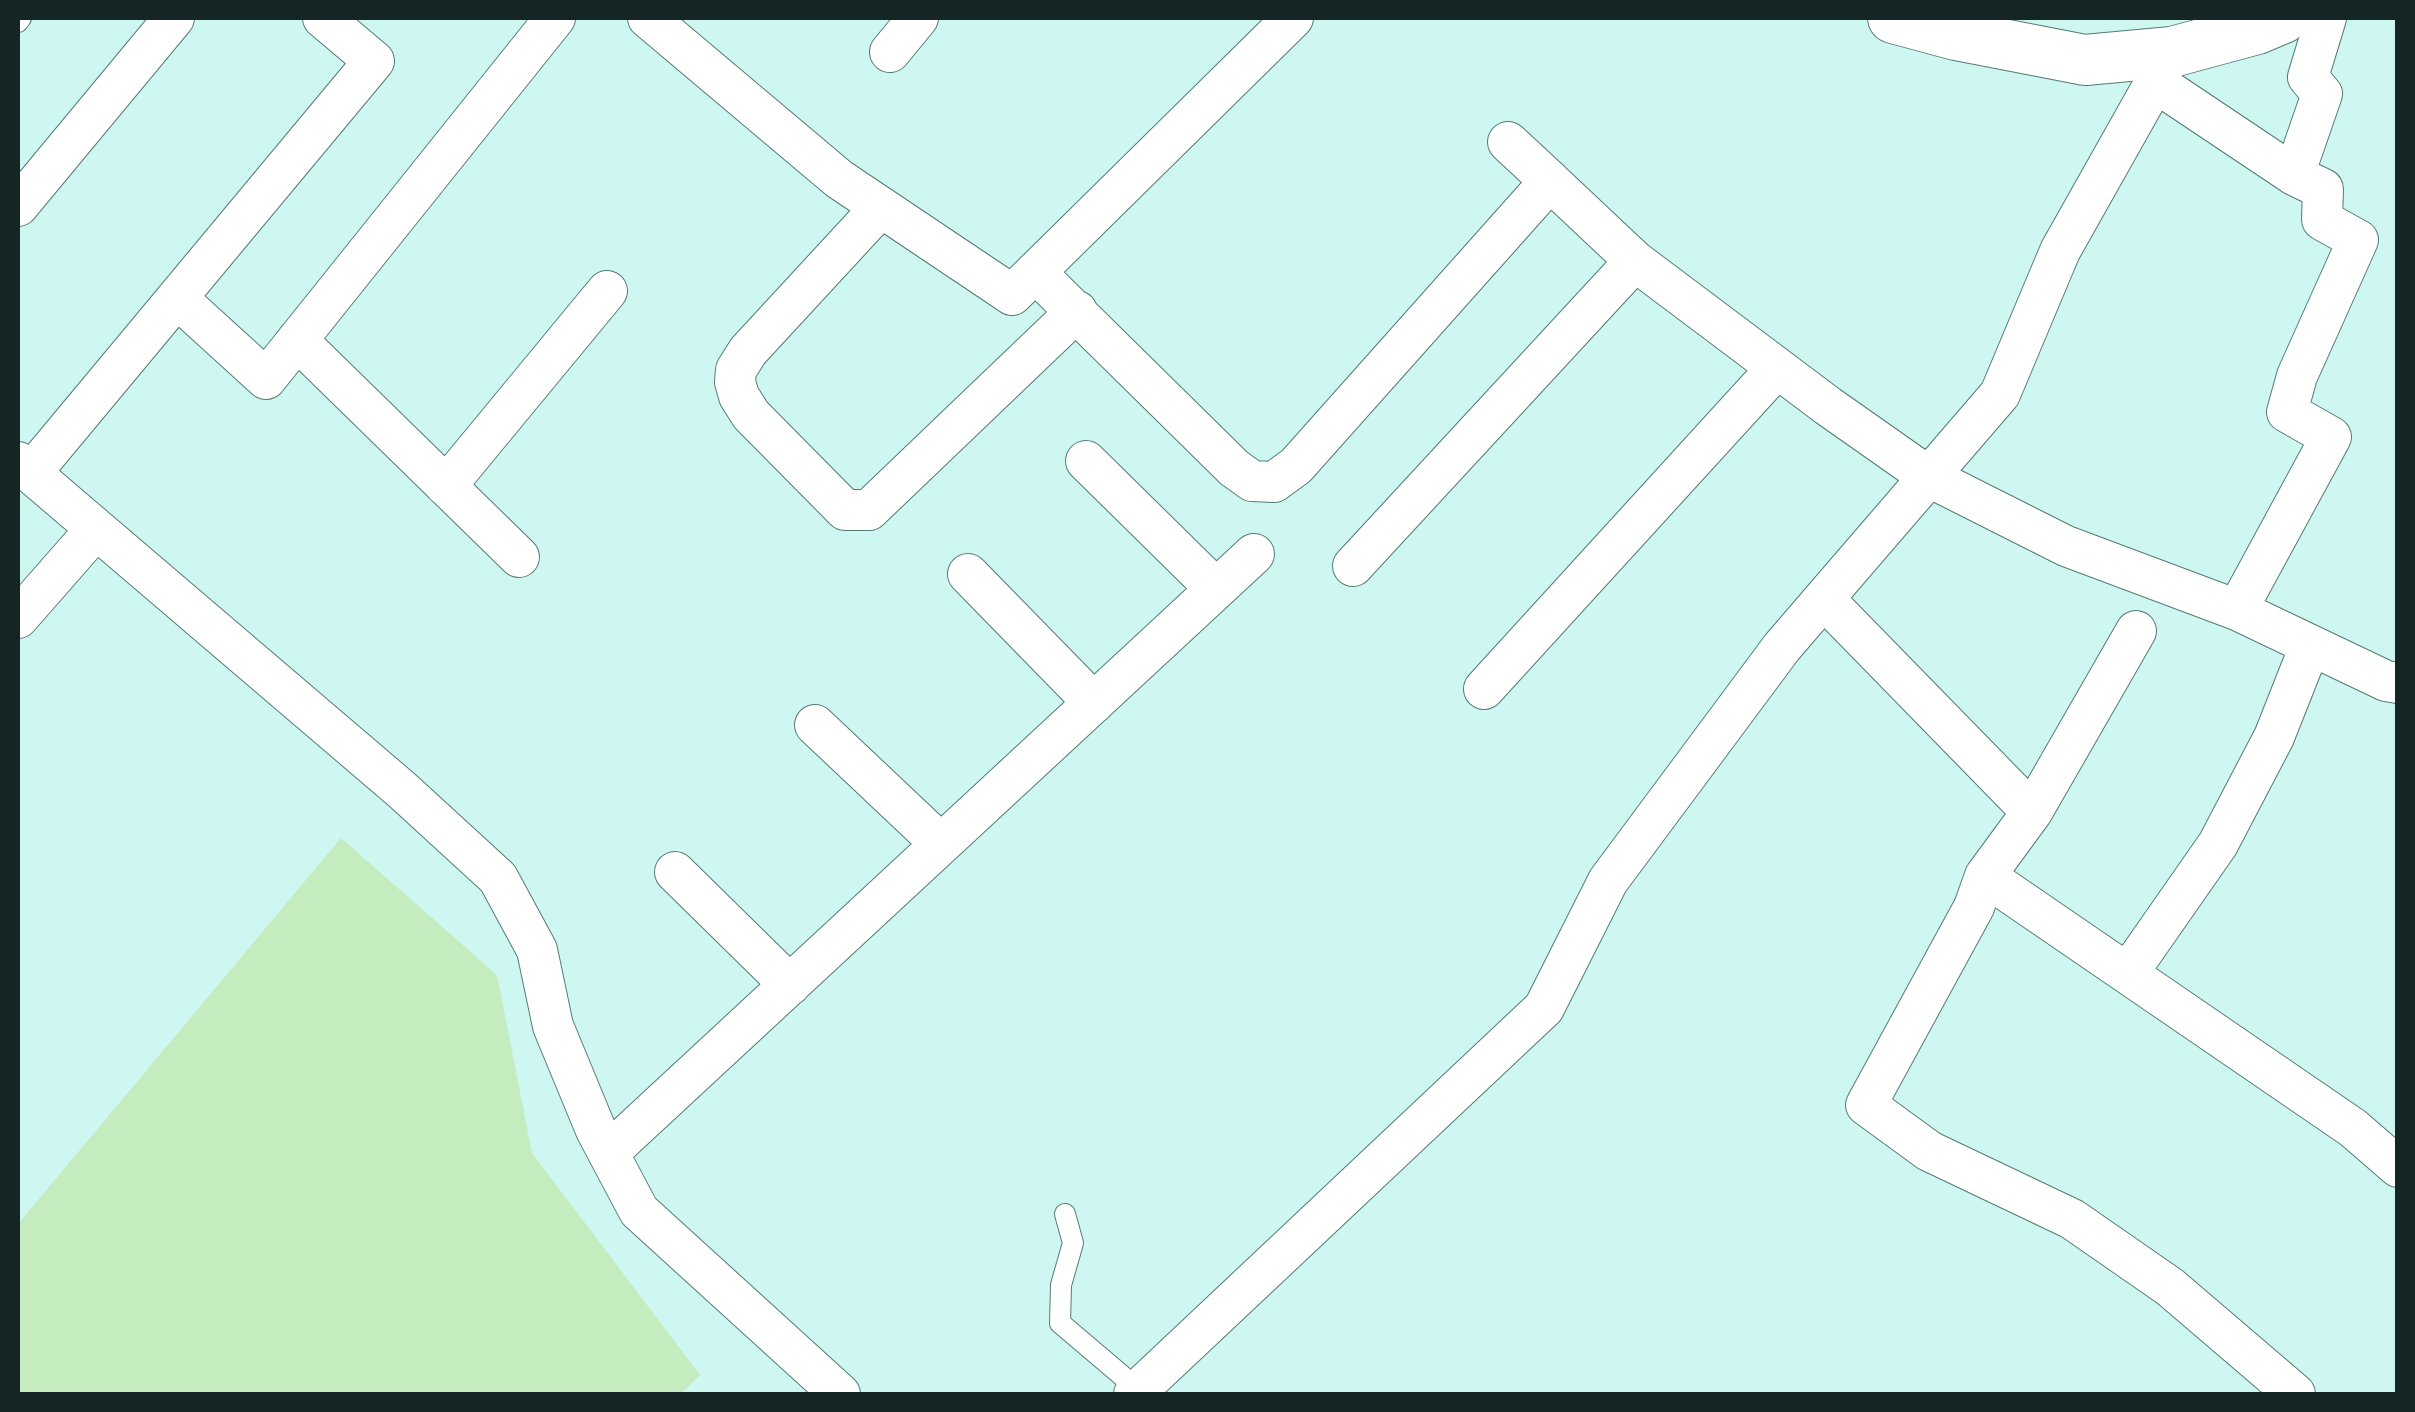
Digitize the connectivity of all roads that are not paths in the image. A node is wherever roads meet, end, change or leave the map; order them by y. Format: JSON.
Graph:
{"nodes":[{"id":1,"x":174,"y":18,"type":"edge"},
{"id":2,"x":324,"y":18,"type":"edge"},
{"id":3,"x":555,"y":18,"type":"edge"},
{"id":4,"x":648,"y":18,"type":"edge"},
{"id":5,"x":918,"y":18,"type":"edge"},
{"id":6,"x":1292,"y":18,"type":"edge"},
{"id":7,"x":1893,"y":18,"type":"edge"},
{"id":8,"x":2284,"y":18,"type":"edge"},
{"id":9,"x":2326,"y":18,"type":"edge"},
{"id":10,"x":890,"y":52,"type":"dead end"},
{"id":11,"x":2164,"y":67,"type":"junction"},
{"id":12,"x":1508,"y":142,"type":"dead end"},
{"id":13,"x":2294,"y":175,"type":"junction"},
{"id":14,"x":1550,"y":181,"type":"junction"},
{"id":15,"x":18,"y":206,"type":"edge"},
{"id":16,"x":881,"y":207,"type":"junction"},
{"id":17,"x":1635,"y":261,"type":"junction"},
{"id":18,"x":1035,"y":272,"type":"junction"},
{"id":19,"x":607,"y":291,"type":"dead end"},
{"id":20,"x":177,"y":298,"type":"junction"},
{"id":21,"x":1077,"y":311,"type":"junction"},
{"id":22,"x":297,"y":340,"type":"junction"},
{"id":23,"x":1777,"y":368,"type":"junction"},
{"id":24,"x":1086,"y":461,"type":"dead end"},
{"id":25,"x":24,"y":468,"type":"edge"},
{"id":26,"x":1930,"y":477,"type":"junction"},
{"id":27,"x":446,"y":486,"type":"junction"},
{"id":28,"x":96,"y":529,"type":"junction"},
{"id":29,"x":1254,"y":554,"type":"dead end"},
{"id":30,"x":520,"y":557,"type":"dead end"},
{"id":31,"x":1353,"y":566,"type":"dead end"},
{"id":32,"x":968,"y":574,"type":"dead end"},
{"id":33,"x":1216,"y":590,"type":"junction"},
{"id":34,"x":1824,"y":598,"type":"junction"},
{"id":35,"x":2237,"y":610,"type":"junction"},
{"id":36,"x":18,"y":618,"type":"edge"},
{"id":37,"x":2136,"y":631,"type":"dead end"},
{"id":38,"x":2310,"y":646,"type":"junction"},
{"id":39,"x":2398,"y":683,"type":"edge"},
{"id":40,"x":1484,"y":689,"type":"dead end"},
{"id":41,"x":1094,"y":703,"type":"junction"},
{"id":42,"x":815,"y":726,"type":"dead end"},
{"id":43,"x":2032,"y":812,"type":"junction"},
{"id":44,"x":941,"y":844,"type":"junction"},
{"id":45,"x":675,"y":872,"type":"dead end"},
{"id":46,"x":1986,"y":876,"type":"junction"},
{"id":47,"x":2128,"y":972,"type":"junction"},
{"id":48,"x":790,"y":985,"type":"junction"},
{"id":49,"x":608,"y":1153,"type":"junction"},
{"id":50,"x":2398,"y":1166,"type":"edge"},
{"id":51,"x":1065,"y":1214,"type":"dead end"},
{"id":52,"x":1136,"y":1392,"type":"edge"},
{"id":53,"x":840,"y":1394,"type":"edge"},
{"id":54,"x":2295,"y":1394,"type":"edge"}],
"edges":[{"from":1,"to":15,"type":"street"},
{"from":2,"to":20,"type":"street"},
{"from":3,"to":22,"type":"street"},
{"from":4,"to":16,"type":"street"},
{"from":5,"to":10,"type":"street"},
{"from":6,"to":18,"type":"street"},
{"from":7,"to":11,"type":"street"},
{"from":8,"to":11,"type":"street"},
{"from":9,"to":13,"type":"street"},
{"from":11,"to":13,"type":"street"},
{"from":11,"to":26,"type":"street"},
{"from":12,"to":14,"type":"street"},
{"from":13,"to":35,"type":"street"},
{"from":14,"to":17,"type":"street"},
{"from":14,"to":21,"type":"street"},
{"from":16,"to":18,"type":"street"},
{"from":16,"to":21,"type":"street"},
{"from":17,"to":23,"type":"street"},
{"from":17,"to":31,"type":"street"},
{"from":18,"to":21,"type":"street"},
{"from":19,"to":27,"type":"street"},
{"from":20,"to":22,"type":"street"},
{"from":20,"to":25,"type":"street"},
{"from":22,"to":27,"type":"street"},
{"from":23,"to":26,"type":"street"},
{"from":23,"to":40,"type":"street"},
{"from":24,"to":33,"type":"street"},
{"from":25,"to":28,"type":"street"},
{"from":26,"to":34,"type":"street"},
{"from":26,"to":35,"type":"street"},
{"from":27,"to":30,"type":"street"},
{"from":28,"to":36,"type":"street"},
{"from":28,"to":49,"type":"street"},
{"from":29,"to":33,"type":"street"},
{"from":32,"to":41,"type":"street"},
{"from":33,"to":41,"type":"street"},
{"from":34,"to":43,"type":"street"},
{"from":34,"to":52,"type":"street"},
{"from":35,"to":38,"type":"street"},
{"from":37,"to":43,"type":"street"},
{"from":38,"to":39,"type":"street"},
{"from":38,"to":47,"type":"street"},
{"from":41,"to":44,"type":"street"},
{"from":42,"to":44,"type":"street"},
{"from":43,"to":46,"type":"street"},
{"from":44,"to":48,"type":"street"},
{"from":45,"to":48,"type":"street"},
{"from":46,"to":47,"type":"street"},
{"from":46,"to":54,"type":"street"},
{"from":47,"to":50,"type":"street"},
{"from":48,"to":49,"type":"street"},
{"from":49,"to":53,"type":"street"},
{"from":51,"to":52,"type":"lane"}]}
